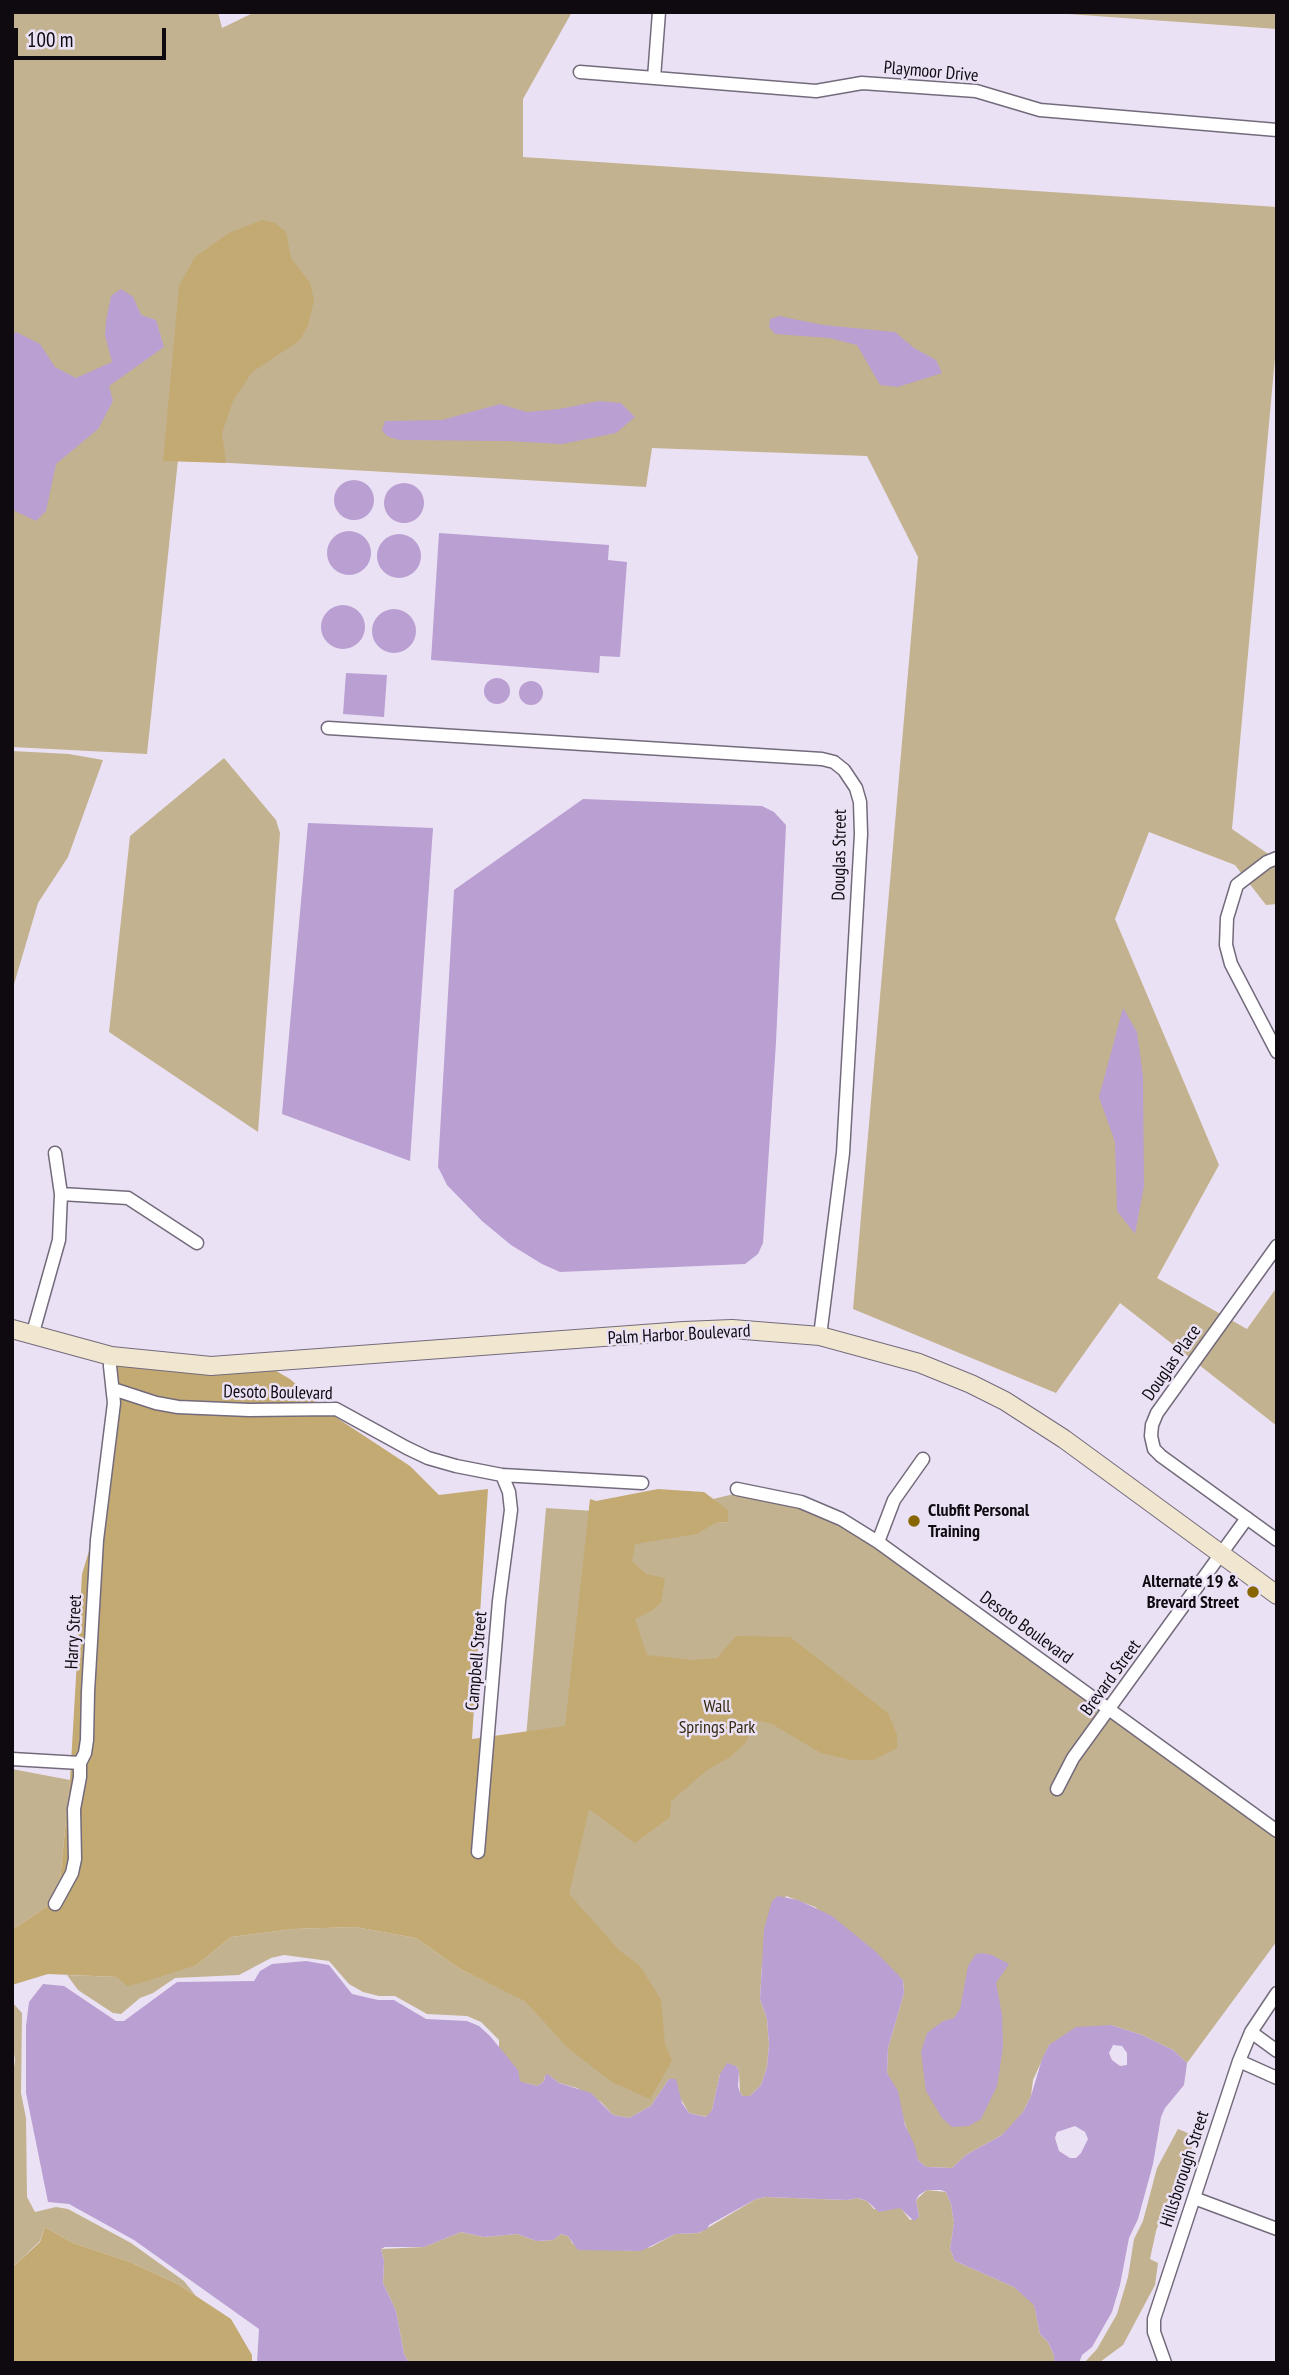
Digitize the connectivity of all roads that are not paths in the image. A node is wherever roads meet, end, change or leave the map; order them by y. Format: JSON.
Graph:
{"nodes":[{"id":1,"x":659,"y":12,"type":"edge"},
{"id":2,"x":580,"y":72,"type":"dead end"},
{"id":3,"x":654,"y":78,"type":"junction"},
{"id":4,"x":1277,"y":130,"type":"edge"},
{"id":5,"x":328,"y":728,"type":"dead end"},
{"id":6,"x":1277,"y":858,"type":"edge"},
{"id":7,"x":1277,"y":1052,"type":"edge"},
{"id":8,"x":55,"y":1153,"type":"dead end"},
{"id":9,"x":61,"y":1194,"type":"junction"},
{"id":10,"x":197,"y":1243,"type":"dead end"},
{"id":11,"x":1277,"y":1246,"type":"edge"},
{"id":12,"x":12,"y":1329,"type":"edge"},
{"id":13,"x":32,"y":1336,"type":"junction"},
{"id":14,"x":820,"y":1336,"type":"junction"},
{"id":15,"x":111,"y":1356,"type":"junction"},
{"id":16,"x":113,"y":1389,"type":"junction"},
{"id":17,"x":923,"y":1459,"type":"dead end"},
{"id":18,"x":502,"y":1475,"type":"junction"},
{"id":19,"x":642,"y":1483,"type":"dead end"},
{"id":20,"x":737,"y":1489,"type":"dead end"},
{"id":21,"x":1247,"y":1518,"type":"junction"},
{"id":22,"x":1277,"y":1540,"type":"edge"},
{"id":23,"x":878,"y":1542,"type":"junction"},
{"id":24,"x":1221,"y":1555,"type":"junction"},
{"id":25,"x":1277,"y":1595,"type":"edge"},
{"id":26,"x":1110,"y":1710,"type":"junction"},
{"id":27,"x":12,"y":1759,"type":"edge"},
{"id":28,"x":80,"y":1763,"type":"junction"},
{"id":29,"x":1057,"y":1790,"type":"dead end"},
{"id":30,"x":1277,"y":1831,"type":"edge"},
{"id":31,"x":478,"y":1852,"type":"dead end"},
{"id":32,"x":55,"y":1904,"type":"dead end"},
{"id":33,"x":1276,"y":1995,"type":"edge"},
{"id":34,"x":1251,"y":2032,"type":"junction"},
{"id":35,"x":1277,"y":2051,"type":"edge"},
{"id":36,"x":1239,"y":2061,"type":"junction"},
{"id":37,"x":1277,"y":2078,"type":"edge"},
{"id":38,"x":1194,"y":2198,"type":"junction"},
{"id":39,"x":1277,"y":2230,"type":"edge"},
{"id":40,"x":1165,"y":2363,"type":"edge"}],
"edges":[{"from":1,"to":3,"type":"street"},
{"from":2,"to":3,"type":"street","name":"Playmoor Drive"},
{"from":3,"to":4,"type":"street","name":"Playmoor Drive"},
{"from":5,"to":14,"type":"street","name":"Douglas Street"},
{"from":6,"to":7,"type":"street"},
{"from":8,"to":9,"type":"street"},
{"from":9,"to":10,"type":"street"},
{"from":9,"to":13,"type":"street"},
{"from":11,"to":21,"type":"street","name":"Douglas Place"},
{"from":12,"to":13,"type":"main road","name":"Palm Harbor Boulevard"},
{"from":13,"to":15,"type":"main road","name":"Palm Harbor Boulevard"},
{"from":14,"to":15,"type":"main road","name":"Palm Harbor Boulevard"},
{"from":14,"to":24,"type":"main road","name":"Palm Harbor Boulevard"},
{"from":15,"to":16,"type":"street","name":"Harry Street"},
{"from":16,"to":18,"type":"street","name":"Desoto Boulevard"},
{"from":16,"to":28,"type":"street","name":"Harry Street"},
{"from":17,"to":23,"type":"street"},
{"from":18,"to":19,"type":"street","name":"Desoto Boulevard"},
{"from":18,"to":31,"type":"street","name":"Campbell Street"},
{"from":20,"to":23,"type":"street","name":"Desoto Boulevard"},
{"from":21,"to":22,"type":"street","name":"Douglas Place"},
{"from":21,"to":24,"type":"street","name":"Brevard Street"},
{"from":23,"to":26,"type":"street","name":"Desoto Boulevard"},
{"from":24,"to":25,"type":"main road","name":"Palm Harbor Boulevard"},
{"from":24,"to":26,"type":"street","name":"Brevard Street"},
{"from":26,"to":29,"type":"street","name":"Brevard Street"},
{"from":26,"to":30,"type":"street","name":"Desoto Boulevard"},
{"from":27,"to":28,"type":"street"},
{"from":28,"to":32,"type":"street","name":"Harry Street"},
{"from":33,"to":34,"type":"street","name":"Hillsborough Street"},
{"from":34,"to":35,"type":"street"},
{"from":34,"to":36,"type":"street","name":"Hillsborough Street"},
{"from":36,"to":37,"type":"street"},
{"from":36,"to":38,"type":"street","name":"Hillsborough Street"},
{"from":38,"to":39,"type":"street"},
{"from":38,"to":40,"type":"street","name":"Hillsborough Street"}]}
